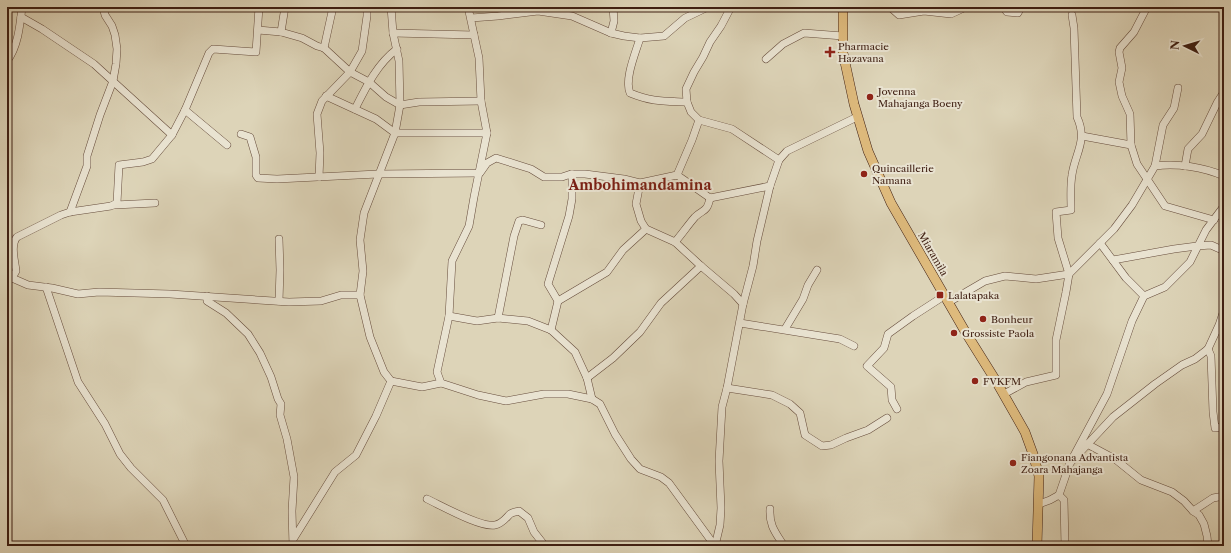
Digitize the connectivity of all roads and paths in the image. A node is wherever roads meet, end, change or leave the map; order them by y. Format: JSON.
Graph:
{"nodes":[{"id":1,"x":22,"y":7,"type":"edge"},
{"id":2,"x":103,"y":7,"type":"edge"},
{"id":3,"x":259,"y":7,"type":"edge"},
{"id":4,"x":285,"y":7,"type":"edge"},
{"id":5,"x":333,"y":7,"type":"edge"},
{"id":6,"x":367,"y":7,"type":"edge"},
{"id":7,"x":391,"y":7,"type":"edge"},
{"id":8,"x":468,"y":7,"type":"edge"},
{"id":9,"x":613,"y":7,"type":"edge"},
{"id":10,"x":708,"y":7,"type":"edge"},
{"id":11,"x":731,"y":7,"type":"edge"},
{"id":12,"x":844,"y":7,"type":"edge"},
{"id":13,"x":890,"y":7,"type":"edge"},
{"id":14,"x":966,"y":7,"type":"edge"},
{"id":15,"x":1003,"y":7,"type":"edge"},
{"id":16,"x":1021,"y":7,"type":"edge"},
{"id":17,"x":1147,"y":7,"type":"edge"},
{"id":18,"x":538,"y":9,"type":"edge"},
{"id":19,"x":1072,"y":15,"type":"dead end"},
{"id":20,"x":21,"y":17,"type":"junction"},
{"id":21,"x":471,"y":18,"type":"junction"},
{"id":22,"x":7,"y":28,"type":"edge"},
{"id":23,"x":258,"y":30,"type":"junction"},
{"id":24,"x":281,"y":32,"type":"junction"},
{"id":25,"x":393,"y":33,"type":"junction"},
{"id":26,"x":611,"y":33,"type":"junction"},
{"id":27,"x":474,"y":34,"type":"junction"},
{"id":28,"x":843,"y":36,"type":"junction"},
{"id":29,"x":640,"y":38,"type":"junction"},
{"id":30,"x":7,"y":44,"type":"edge"},
{"id":31,"x":324,"y":48,"type":"junction"},
{"id":32,"x":397,"y":49,"type":"junction"},
{"id":33,"x":766,"y":59,"type":"dead end"},
{"id":34,"x":7,"y":62,"type":"edge"},
{"id":35,"x":350,"y":72,"type":"junction"},
{"id":36,"x":113,"y":81,"type":"junction"},
{"id":37,"x":369,"y":82,"type":"junction"},
{"id":38,"x":1178,"y":88,"type":"dead end"},
{"id":39,"x":1224,"y":92,"type":"edge"},
{"id":40,"x":326,"y":96,"type":"junction"},
{"id":41,"x":481,"y":101,"type":"junction"},
{"id":42,"x":687,"y":102,"type":"junction"},
{"id":43,"x":400,"y":105,"type":"junction"},
{"id":44,"x":355,"y":109,"type":"junction"},
{"id":45,"x":185,"y":110,"type":"junction"},
{"id":46,"x":857,"y":117,"type":"junction"},
{"id":47,"x":699,"y":120,"type":"junction"},
{"id":48,"x":395,"y":133,"type":"junction"},
{"id":49,"x":488,"y":133,"type":"junction"},
{"id":50,"x":241,"y":134,"type":"dead end"},
{"id":51,"x":172,"y":135,"type":"junction"},
{"id":52,"x":1082,"y":136,"type":"junction"},
{"id":53,"x":227,"y":145,"type":"dead end"},
{"id":54,"x":1131,"y":145,"type":"junction"},
{"id":55,"x":778,"y":160,"type":"junction"},
{"id":56,"x":1155,"y":166,"type":"junction"},
{"id":57,"x":1185,"y":166,"type":"junction"},
{"id":58,"x":480,"y":173,"type":"junction"},
{"id":59,"x":378,"y":174,"type":"junction"},
{"id":60,"x":572,"y":174,"type":"junction"},
{"id":61,"x":677,"y":175,"type":"junction"},
{"id":62,"x":1224,"y":176,"type":"edge"},
{"id":63,"x":319,"y":177,"type":"junction"},
{"id":64,"x":1146,"y":179,"type":"junction"},
{"id":65,"x":640,"y":183,"type":"junction"},
{"id":66,"x":770,"y":186,"type":"junction"},
{"id":67,"x":710,"y":198,"type":"junction"},
{"id":68,"x":155,"y":203,"type":"dead end"},
{"id":69,"x":115,"y":205,"type":"junction"},
{"id":70,"x":1224,"y":206,"type":"edge"},
{"id":71,"x":70,"y":212,"type":"junction"},
{"id":72,"x":1214,"y":220,"type":"junction"},
{"id":73,"x":542,"y":225,"type":"dead end"},
{"id":74,"x":646,"y":229,"type":"junction"},
{"id":75,"x":279,"y":239,"type":"dead end"},
{"id":76,"x":675,"y":242,"type":"junction"},
{"id":77,"x":1100,"y":243,"type":"junction"},
{"id":78,"x":1197,"y":246,"type":"junction"},
{"id":79,"x":1220,"y":249,"type":"dead end"},
{"id":80,"x":1113,"y":260,"type":"junction"},
{"id":81,"x":701,"y":266,"type":"junction"},
{"id":82,"x":816,"y":270,"type":"dead end"},
{"id":83,"x":1068,"y":274,"type":"junction"},
{"id":84,"x":10,"y":278,"type":"edge"},
{"id":85,"x":46,"y":287,"type":"junction"},
{"id":86,"x":360,"y":295,"type":"junction"},
{"id":87,"x":207,"y":296,"type":"junction"},
{"id":88,"x":1144,"y":296,"type":"junction"},
{"id":89,"x":947,"y":299,"type":"junction"},
{"id":90,"x":279,"y":301,"type":"junction"},
{"id":91,"x":558,"y":301,"type":"junction"},
{"id":92,"x":743,"y":304,"type":"junction"},
{"id":93,"x":1224,"y":310,"type":"edge"},
{"id":94,"x":449,"y":316,"type":"junction"},
{"id":95,"x":498,"y":318,"type":"junction"},
{"id":96,"x":740,"y":323,"type":"junction"},
{"id":97,"x":785,"y":329,"type":"junction"},
{"id":98,"x":551,"y":330,"type":"junction"},
{"id":99,"x":854,"y":346,"type":"dead end"},
{"id":100,"x":1208,"y":349,"type":"junction"},
{"id":101,"x":588,"y":378,"type":"junction"},
{"id":102,"x":391,"y":381,"type":"junction"},
{"id":103,"x":441,"y":383,"type":"junction"},
{"id":104,"x":727,"y":388,"type":"junction"},
{"id":105,"x":1004,"y":394,"type":"junction"},
{"id":106,"x":592,"y":399,"type":"junction"},
{"id":107,"x":897,"y":409,"type":"dead end"},
{"id":108,"x":887,"y":418,"type":"dead end"},
{"id":109,"x":1224,"y":427,"type":"edge"},
{"id":110,"x":1087,"y":444,"type":"junction"},
{"id":111,"x":1070,"y":463,"type":"junction"},
{"id":112,"x":1059,"y":495,"type":"junction"},
{"id":113,"x":1224,"y":496,"type":"edge"},
{"id":114,"x":427,"y":499,"type":"dead end"},
{"id":115,"x":1039,"y":504,"type":"junction"},
{"id":116,"x":770,"y":509,"type":"dead end"},
{"id":117,"x":1193,"y":511,"type":"junction"},
{"id":118,"x":294,"y":538,"type":"junction"},
{"id":119,"x":186,"y":546,"type":"edge"},
{"id":120,"x":294,"y":546,"type":"edge"},
{"id":121,"x":544,"y":546,"type":"edge"},
{"id":122,"x":715,"y":546,"type":"edge"},
{"id":123,"x":784,"y":546,"type":"edge"},
{"id":124,"x":1037,"y":546,"type":"edge"},
{"id":125,"x":1065,"y":546,"type":"edge"},
{"id":126,"x":1208,"y":546,"type":"edge"}],
"edges":[{"from":1,"to":20,"type":"street"},
{"from":2,"to":36,"type":"street"},
{"from":3,"to":23,"type":"street"},
{"from":4,"to":24,"type":"street"},
{"from":5,"to":31,"type":"street"},
{"from":6,"to":35,"type":"street"},
{"from":7,"to":25,"type":"street"},
{"from":8,"to":21,"type":"street"},
{"from":9,"to":26,"type":"street"},
{"from":10,"to":29,"type":"street"},
{"from":11,"to":42,"type":"street"},
{"from":12,"to":28,"type":"main road","name":"Miaramila"},
{"from":13,"to":14,"type":"street"},
{"from":15,"to":16,"type":"street"},
{"from":17,"to":54,"type":"street"},
{"from":18,"to":21,"type":"street"},
{"from":18,"to":26,"type":"street"},
{"from":19,"to":52,"type":"street"},
{"from":20,"to":34,"type":"street"},
{"from":20,"to":36,"type":"street"},
{"from":21,"to":27,"type":"street"},
{"from":22,"to":30,"type":"street"},
{"from":23,"to":24,"type":"street"},
{"from":23,"to":45,"type":"street"},
{"from":24,"to":31,"type":"street"},
{"from":25,"to":27,"type":"street"},
{"from":25,"to":32,"type":"street"},
{"from":26,"to":29,"type":"street"},
{"from":27,"to":41,"type":"street"},
{"from":28,"to":33,"type":"street"},
{"from":28,"to":46,"type":"main road","name":"Miaramila"},
{"from":29,"to":42,"type":"street"},
{"from":31,"to":35,"type":"street"},
{"from":32,"to":37,"type":"street"},
{"from":32,"to":43,"type":"street"},
{"from":35,"to":37,"type":"street"},
{"from":35,"to":40,"type":"street"},
{"from":36,"to":51,"type":"street"},
{"from":36,"to":71,"type":"street"},
{"from":37,"to":43,"type":"street"},
{"from":37,"to":44,"type":"street"},
{"from":38,"to":56,"type":"street"},
{"from":39,"to":57,"type":"street"},
{"from":40,"to":44,"type":"street"},
{"from":40,"to":63,"type":"street"},
{"from":41,"to":43,"type":"street"},
{"from":41,"to":49,"type":"street"},
{"from":42,"to":47,"type":"street"},
{"from":43,"to":48,"type":"street"},
{"from":44,"to":48,"type":"street"},
{"from":45,"to":51,"type":"street"},
{"from":45,"to":53,"type":"street"},
{"from":46,"to":55,"type":"street"},
{"from":46,"to":89,"type":"main road","name":"Miaramila"},
{"from":47,"to":55,"type":"street"},
{"from":47,"to":61,"type":"street"},
{"from":48,"to":49,"type":"street"},
{"from":48,"to":59,"type":"street"},
{"from":49,"to":58,"type":"street"},
{"from":50,"to":63,"type":"street"},
{"from":51,"to":69,"type":"street"},
{"from":52,"to":54,"type":"street"},
{"from":52,"to":83,"type":"street"},
{"from":54,"to":64,"type":"street"},
{"from":55,"to":66,"type":"street"},
{"from":56,"to":57,"type":"street"},
{"from":56,"to":64,"type":"street"},
{"from":57,"to":62,"type":"street"},
{"from":58,"to":59,"type":"street"},
{"from":58,"to":60,"type":"street"},
{"from":58,"to":94,"type":"street"},
{"from":59,"to":63,"type":"street"},
{"from":59,"to":86,"type":"street"},
{"from":60,"to":65,"type":"street"},
{"from":60,"to":91,"type":"street"},
{"from":61,"to":65,"type":"street"},
{"from":61,"to":67,"type":"street"},
{"from":64,"to":72,"type":"street"},
{"from":64,"to":77,"type":"street"},
{"from":65,"to":74,"type":"street"},
{"from":66,"to":67,"type":"street"},
{"from":66,"to":92,"type":"street"},
{"from":67,"to":76,"type":"street"},
{"from":68,"to":69,"type":"street"},
{"from":69,"to":71,"type":"street"},
{"from":70,"to":72,"type":"street"},
{"from":71,"to":84,"type":"street"},
{"from":72,"to":78,"type":"street"},
{"from":73,"to":95,"type":"street"},
{"from":74,"to":76,"type":"street"},
{"from":74,"to":91,"type":"street"},
{"from":75,"to":90,"type":"street"},
{"from":76,"to":81,"type":"street"},
{"from":77,"to":80,"type":"street"},
{"from":77,"to":83,"type":"street"},
{"from":78,"to":79,"type":"street"},
{"from":78,"to":80,"type":"street"},
{"from":78,"to":88,"type":"street"},
{"from":80,"to":88,"type":"street"},
{"from":81,"to":92,"type":"street"},
{"from":81,"to":101,"type":"street"},
{"from":82,"to":97,"type":"street"},
{"from":83,"to":89,"type":"street"},
{"from":83,"to":105,"type":"street"},
{"from":84,"to":85,"type":"street"},
{"from":85,"to":87,"type":"street"},
{"from":85,"to":119,"type":"street"},
{"from":86,"to":90,"type":"street"},
{"from":86,"to":102,"type":"street"},
{"from":87,"to":90,"type":"street"},
{"from":87,"to":118,"type":"street"},
{"from":88,"to":111,"type":"street"},
{"from":89,"to":105,"type":"main road","name":"Miaramila"},
{"from":89,"to":107,"type":"street"},
{"from":91,"to":98,"type":"street"},
{"from":92,"to":96,"type":"street"},
{"from":93,"to":100,"type":"street"},
{"from":94,"to":95,"type":"street"},
{"from":94,"to":103,"type":"street"},
{"from":95,"to":98,"type":"street"},
{"from":96,"to":97,"type":"street"},
{"from":96,"to":104,"type":"street"},
{"from":97,"to":99,"type":"street"},
{"from":98,"to":101,"type":"street"},
{"from":100,"to":109,"type":"street"},
{"from":100,"to":110,"type":"street"},
{"from":101,"to":106,"type":"street"},
{"from":102,"to":103,"type":"street"},
{"from":102,"to":118,"type":"street"},
{"from":103,"to":106,"type":"street"},
{"from":104,"to":108,"type":"street"},
{"from":104,"to":122,"type":"street"},
{"from":105,"to":115,"type":"main road","name":"Miaramila"},
{"from":106,"to":122,"type":"street"},
{"from":110,"to":111,"type":"street"},
{"from":110,"to":117,"type":"street"},
{"from":111,"to":112,"type":"street"},
{"from":112,"to":115,"type":"street"},
{"from":112,"to":125,"type":"street"},
{"from":113,"to":117,"type":"street"},
{"from":114,"to":121,"type":"street"},
{"from":115,"to":124,"type":"main road","name":"Miaramila"},
{"from":116,"to":123,"type":"street"},
{"from":117,"to":126,"type":"street"},
{"from":118,"to":120,"type":"street"}]}
